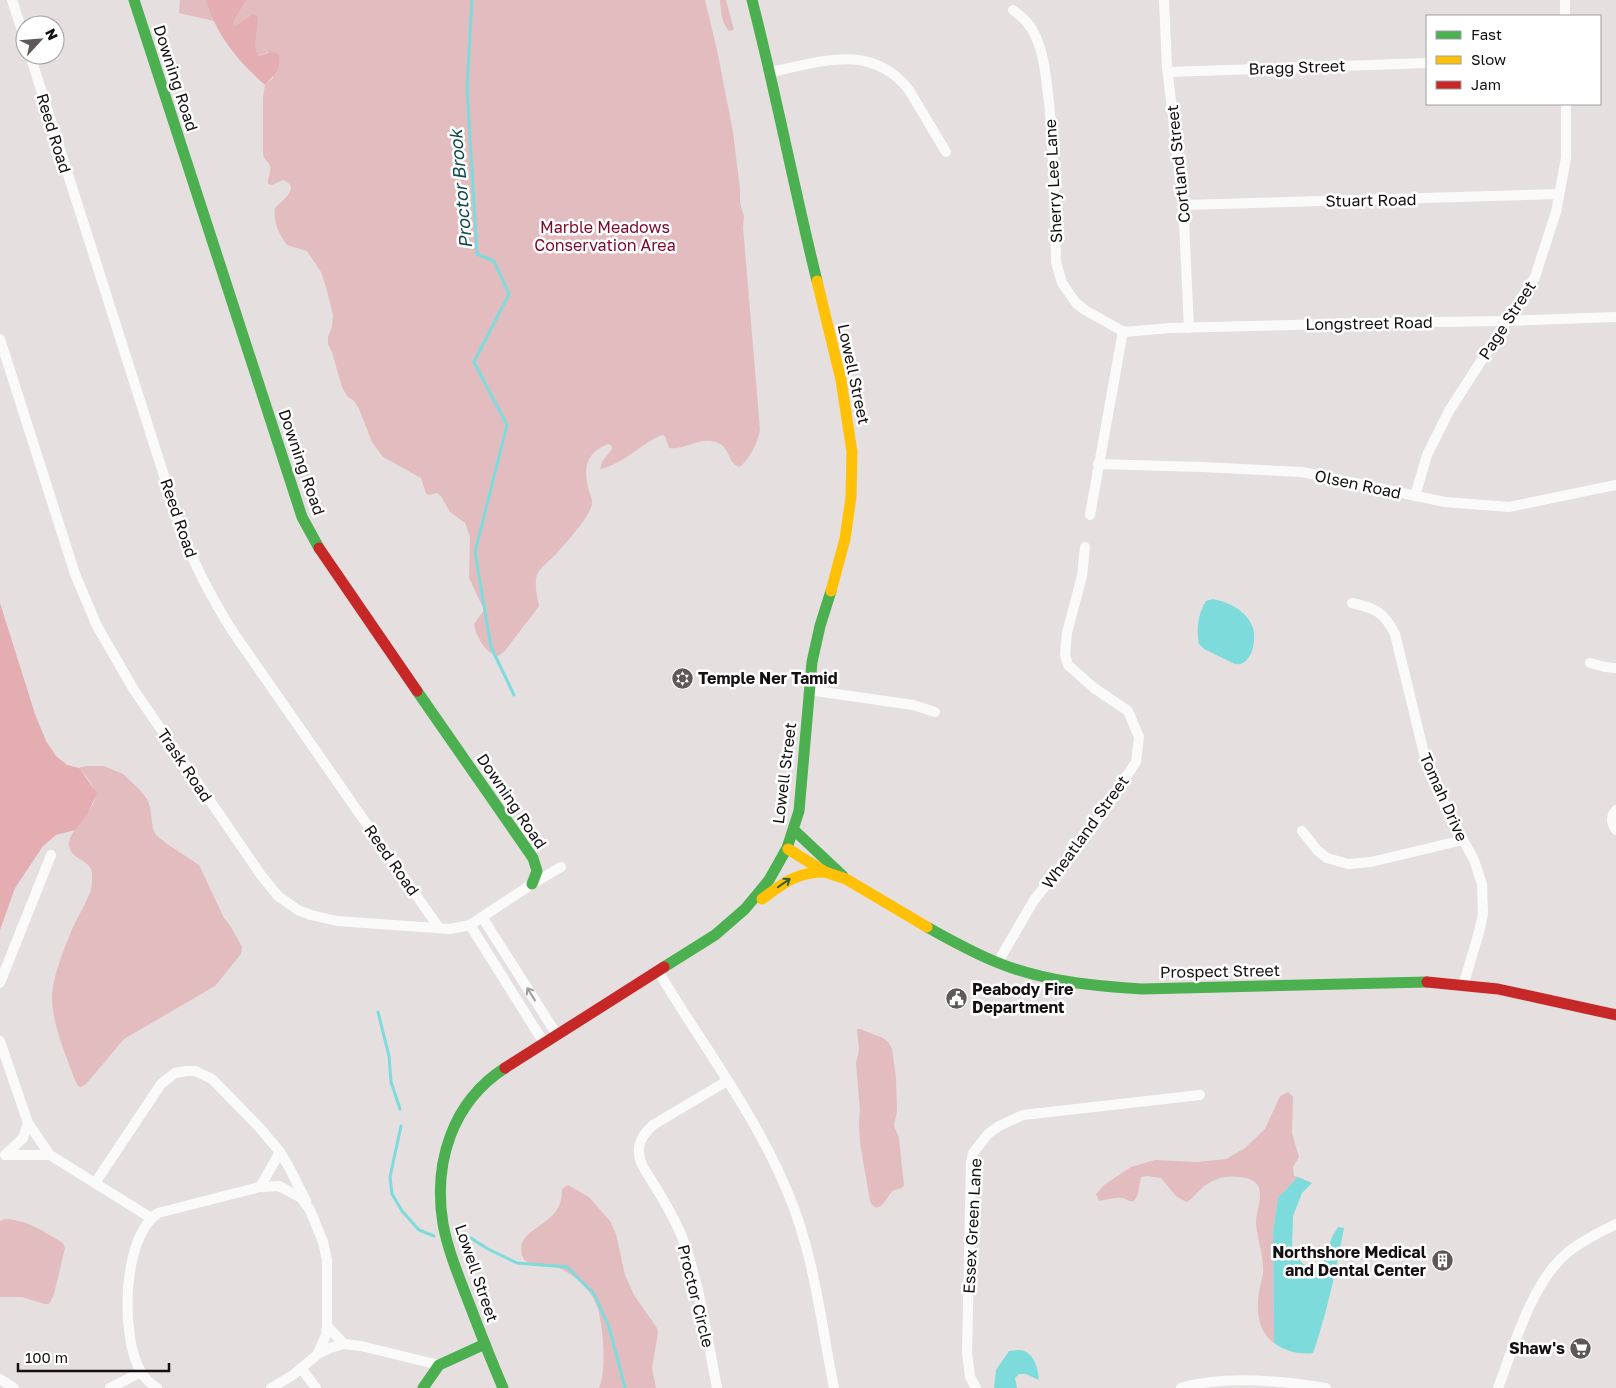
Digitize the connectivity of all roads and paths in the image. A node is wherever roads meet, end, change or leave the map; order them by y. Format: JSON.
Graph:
{"nodes":[{"id":1,"x":12,"y":0,"type":"edge"},
{"id":2,"x":134,"y":0,"type":"edge"},
{"id":3,"x":752,"y":0,"type":"edge"},
{"id":4,"x":1164,"y":0,"type":"edge"},
{"id":5,"x":1565,"y":0,"type":"edge"},
{"id":6,"x":1014,"y":10,"type":"dead end"},
{"id":7,"x":17,"y":15,"type":"edge"},
{"id":8,"x":1565,"y":15,"type":"edge"},
{"id":9,"x":1426,"y":63,"type":"edge"},
{"id":10,"x":33,"y":65,"type":"edge"},
{"id":11,"x":770,"y":72,"type":"junction"},
{"id":12,"x":1168,"y":72,"type":"junction"},
{"id":13,"x":1566,"y":105,"type":"edge"},
{"id":14,"x":946,"y":152,"type":"dead end"},
{"id":15,"x":1559,"y":194,"type":"junction"},
{"id":16,"x":1184,"y":205,"type":"junction"},
{"id":17,"x":1616,"y":317,"type":"edge"},
{"id":18,"x":1507,"y":321,"type":"junction"},
{"id":19,"x":1189,"y":328,"type":"junction"},
{"id":20,"x":1123,"y":332,"type":"junction"},
{"id":21,"x":0,"y":339,"type":"edge"},
{"id":22,"x":1098,"y":464,"type":"junction"},
{"id":23,"x":1616,"y":485,"type":"edge"},
{"id":24,"x":1415,"y":496,"type":"junction"},
{"id":25,"x":1090,"y":515,"type":"dead end"},
{"id":26,"x":1085,"y":547,"type":"dead end"},
{"id":27,"x":1352,"y":603,"type":"dead end"},
{"id":28,"x":1590,"y":663,"type":"dead end"},
{"id":29,"x":1616,"y":668,"type":"edge"},
{"id":30,"x":809,"y":690,"type":"junction"},
{"id":31,"x":935,"y":712,"type":"dead end"},
{"id":32,"x":1616,"y":810,"type":"edge"},
{"id":33,"x":795,"y":830,"type":"junction"},
{"id":34,"x":1616,"y":830,"type":"edge"},
{"id":35,"x":1302,"y":831,"type":"dead end"},
{"id":36,"x":1463,"y":840,"type":"junction"},
{"id":37,"x":788,"y":849,"type":"junction"},
{"id":38,"x":52,"y":855,"type":"dead end"},
{"id":39,"x":561,"y":867,"type":"dead end"},
{"id":40,"x":825,"y":872,"type":"junction"},
{"id":41,"x":846,"y":879,"type":"junction"},
{"id":42,"x":532,"y":884,"type":"junction"},
{"id":43,"x":748,"y":908,"type":"junction"},
{"id":44,"x":482,"y":917,"type":"junction"},
{"id":45,"x":470,"y":925,"type":"junction"},
{"id":46,"x":439,"y":928,"type":"junction"},
{"id":47,"x":998,"y":962,"type":"junction"},
{"id":48,"x":658,"y":971,"type":"junction"},
{"id":49,"x":0,"y":983,"type":"edge"},
{"id":50,"x":1464,"y":983,"type":"junction"},
{"id":51,"x":1616,"y":1015,"type":"edge"},
{"id":52,"x":556,"y":1035,"type":"junction"},
{"id":53,"x":0,"y":1041,"type":"edge"},
{"id":54,"x":544,"y":1043,"type":"junction"},
{"id":55,"x":726,"y":1081,"type":"junction"},
{"id":56,"x":1200,"y":1095,"type":"dead end"},
{"id":57,"x":28,"y":1123,"type":"junction"},
{"id":58,"x":280,"y":1152,"type":"junction"},
{"id":59,"x":50,"y":1155,"type":"junction"},
{"id":60,"x":3,"y":1157,"type":"edge"},
{"id":61,"x":95,"y":1184,"type":"junction"},
{"id":62,"x":260,"y":1187,"type":"junction"},
{"id":63,"x":310,"y":1210,"type":"junction"},
{"id":64,"x":151,"y":1218,"type":"junction"},
{"id":65,"x":1616,"y":1224,"type":"edge"},
{"id":66,"x":327,"y":1326,"type":"junction"},
{"id":67,"x":344,"y":1344,"type":"junction"},
{"id":68,"x":485,"y":1344,"type":"junction"},
{"id":69,"x":318,"y":1354,"type":"junction"},
{"id":70,"x":439,"y":1364,"type":"junction"},
{"id":71,"x":301,"y":1368,"type":"junction"},
{"id":72,"x":141,"y":1372,"type":"junction"},
{"id":73,"x":0,"y":1379,"type":"edge"},
{"id":74,"x":14,"y":1388,"type":"edge"},
{"id":75,"x":110,"y":1388,"type":"edge"},
{"id":76,"x":157,"y":1388,"type":"edge"},
{"id":77,"x":271,"y":1388,"type":"edge"},
{"id":78,"x":316,"y":1388,"type":"edge"},
{"id":79,"x":424,"y":1388,"type":"edge"},
{"id":80,"x":502,"y":1388,"type":"edge"},
{"id":81,"x":717,"y":1388,"type":"edge"},
{"id":82,"x":834,"y":1388,"type":"edge"},
{"id":83,"x":976,"y":1388,"type":"edge"},
{"id":84,"x":1181,"y":1388,"type":"edge"},
{"id":85,"x":1326,"y":1388,"type":"edge"},
{"id":86,"x":1498,"y":1388,"type":"edge"}],
"edges":[{"from":1,"to":7,"type":"street"},
{"from":2,"to":42,"type":"street","name":"Downing Road"},
{"from":3,"to":11,"type":"street","name":"Lowell Street"},
{"from":4,"to":12,"type":"street","name":"Cortland Street"},
{"from":5,"to":8,"type":"street"},
{"from":6,"to":20,"type":"street","name":"Sherry Lee Lane"},
{"from":9,"to":12,"type":"street","name":"Bragg Street"},
{"from":10,"to":46,"type":"street","name":"Reed Road"},
{"from":11,"to":14,"type":"street"},
{"from":11,"to":30,"type":"street","name":"Lowell Street"},
{"from":12,"to":16,"type":"street","name":"Cortland Street"},
{"from":13,"to":15,"type":"street","name":"Page Street"},
{"from":15,"to":16,"type":"street","name":"Stuart Road"},
{"from":15,"to":18,"type":"street","name":"Page Street"},
{"from":16,"to":19,"type":"street","name":"Cortland Street"},
{"from":17,"to":18,"type":"street","name":"Longstreet Road"},
{"from":18,"to":19,"type":"street","name":"Longstreet Road"},
{"from":18,"to":24,"type":"street","name":"Page Street"},
{"from":19,"to":20,"type":"street","name":"Longstreet Road"},
{"from":20,"to":22,"type":"street"},
{"from":21,"to":46,"type":"street","name":"Trask Road"},
{"from":22,"to":24,"type":"street","name":"Olsen Road"},
{"from":22,"to":25,"type":"street"},
{"from":23,"to":24,"type":"street","name":"Olsen Road"},
{"from":26,"to":47,"type":"street","name":"Wheatland Street"},
{"from":27,"to":36,"type":"street","name":"Tomah Drive"},
{"from":28,"to":29,"type":"street"},
{"from":30,"to":31,"type":"street"},
{"from":30,"to":33,"type":"street","name":"Lowell Street"},
{"from":32,"to":34,"type":"street"},
{"from":33,"to":37,"type":"street","name":"Lowell Street"},
{"from":33,"to":41,"type":"street","name":"Prospect Street"},
{"from":35,"to":36,"type":"street"},
{"from":36,"to":50,"type":"street","name":"Tomah Drive"},
{"from":37,"to":40,"type":"street","name":"Prospect Street"},
{"from":37,"to":43,"type":"street","name":"Lowell Street"},
{"from":38,"to":49,"type":"street"},
{"from":39,"to":42,"type":"street","name":"Trask Road"},
{"from":40,"to":41,"type":"street","name":"Prospect Street"},
{"from":43,"to":40,"type":"street","one_way":true},
{"from":41,"to":47,"type":"street","name":"Prospect Street"},
{"from":42,"to":44,"type":"street","name":"Trask Road"},
{"from":43,"to":48,"type":"street","name":"Lowell Street"},
{"from":44,"to":45,"type":"street","name":"Trask Road"},
{"from":52,"to":44,"type":"street","one_way":true},
{"from":45,"to":46,"type":"street","name":"Trask Road"},
{"from":45,"to":54,"type":"street"},
{"from":47,"to":50,"type":"street","name":"Prospect Street"},
{"from":48,"to":52,"type":"street","name":"Lowell Street"},
{"from":48,"to":55,"type":"street"},
{"from":50,"to":51,"type":"street","name":"Prospect Street"},
{"from":52,"to":54,"type":"street","name":"Lowell Street"},
{"from":53,"to":57,"type":"street"},
{"from":54,"to":68,"type":"street","name":"Lowell Street"},
{"from":55,"to":81,"type":"street","name":"Proctor Circle"},
{"from":55,"to":82,"type":"street"},
{"from":56,"to":83,"type":"street","name":"Essex Green Lane"},
{"from":57,"to":59,"type":"street"},
{"from":57,"to":60,"type":"street"},
{"from":58,"to":61,"type":"street"},
{"from":58,"to":62,"type":"street"},
{"from":58,"to":63,"type":"street"},
{"from":59,"to":60,"type":"street"},
{"from":59,"to":61,"type":"street"},
{"from":61,"to":64,"type":"street"},
{"from":62,"to":63,"type":"street"},
{"from":62,"to":64,"type":"street"},
{"from":63,"to":66,"type":"street"},
{"from":64,"to":72,"type":"street"},
{"from":65,"to":86,"type":"street"},
{"from":66,"to":67,"type":"street"},
{"from":66,"to":69,"type":"street"},
{"from":67,"to":69,"type":"street"},
{"from":67,"to":70,"type":"street"},
{"from":68,"to":70,"type":"street"},
{"from":68,"to":80,"type":"street","name":"Lowell Street"},
{"from":69,"to":71,"type":"street"},
{"from":70,"to":79,"type":"street"},
{"from":71,"to":77,"type":"street"},
{"from":71,"to":78,"type":"street"},
{"from":72,"to":75,"type":"street"},
{"from":72,"to":76,"type":"street"},
{"from":73,"to":74,"type":"street"},
{"from":84,"to":85,"type":"street"}]}
